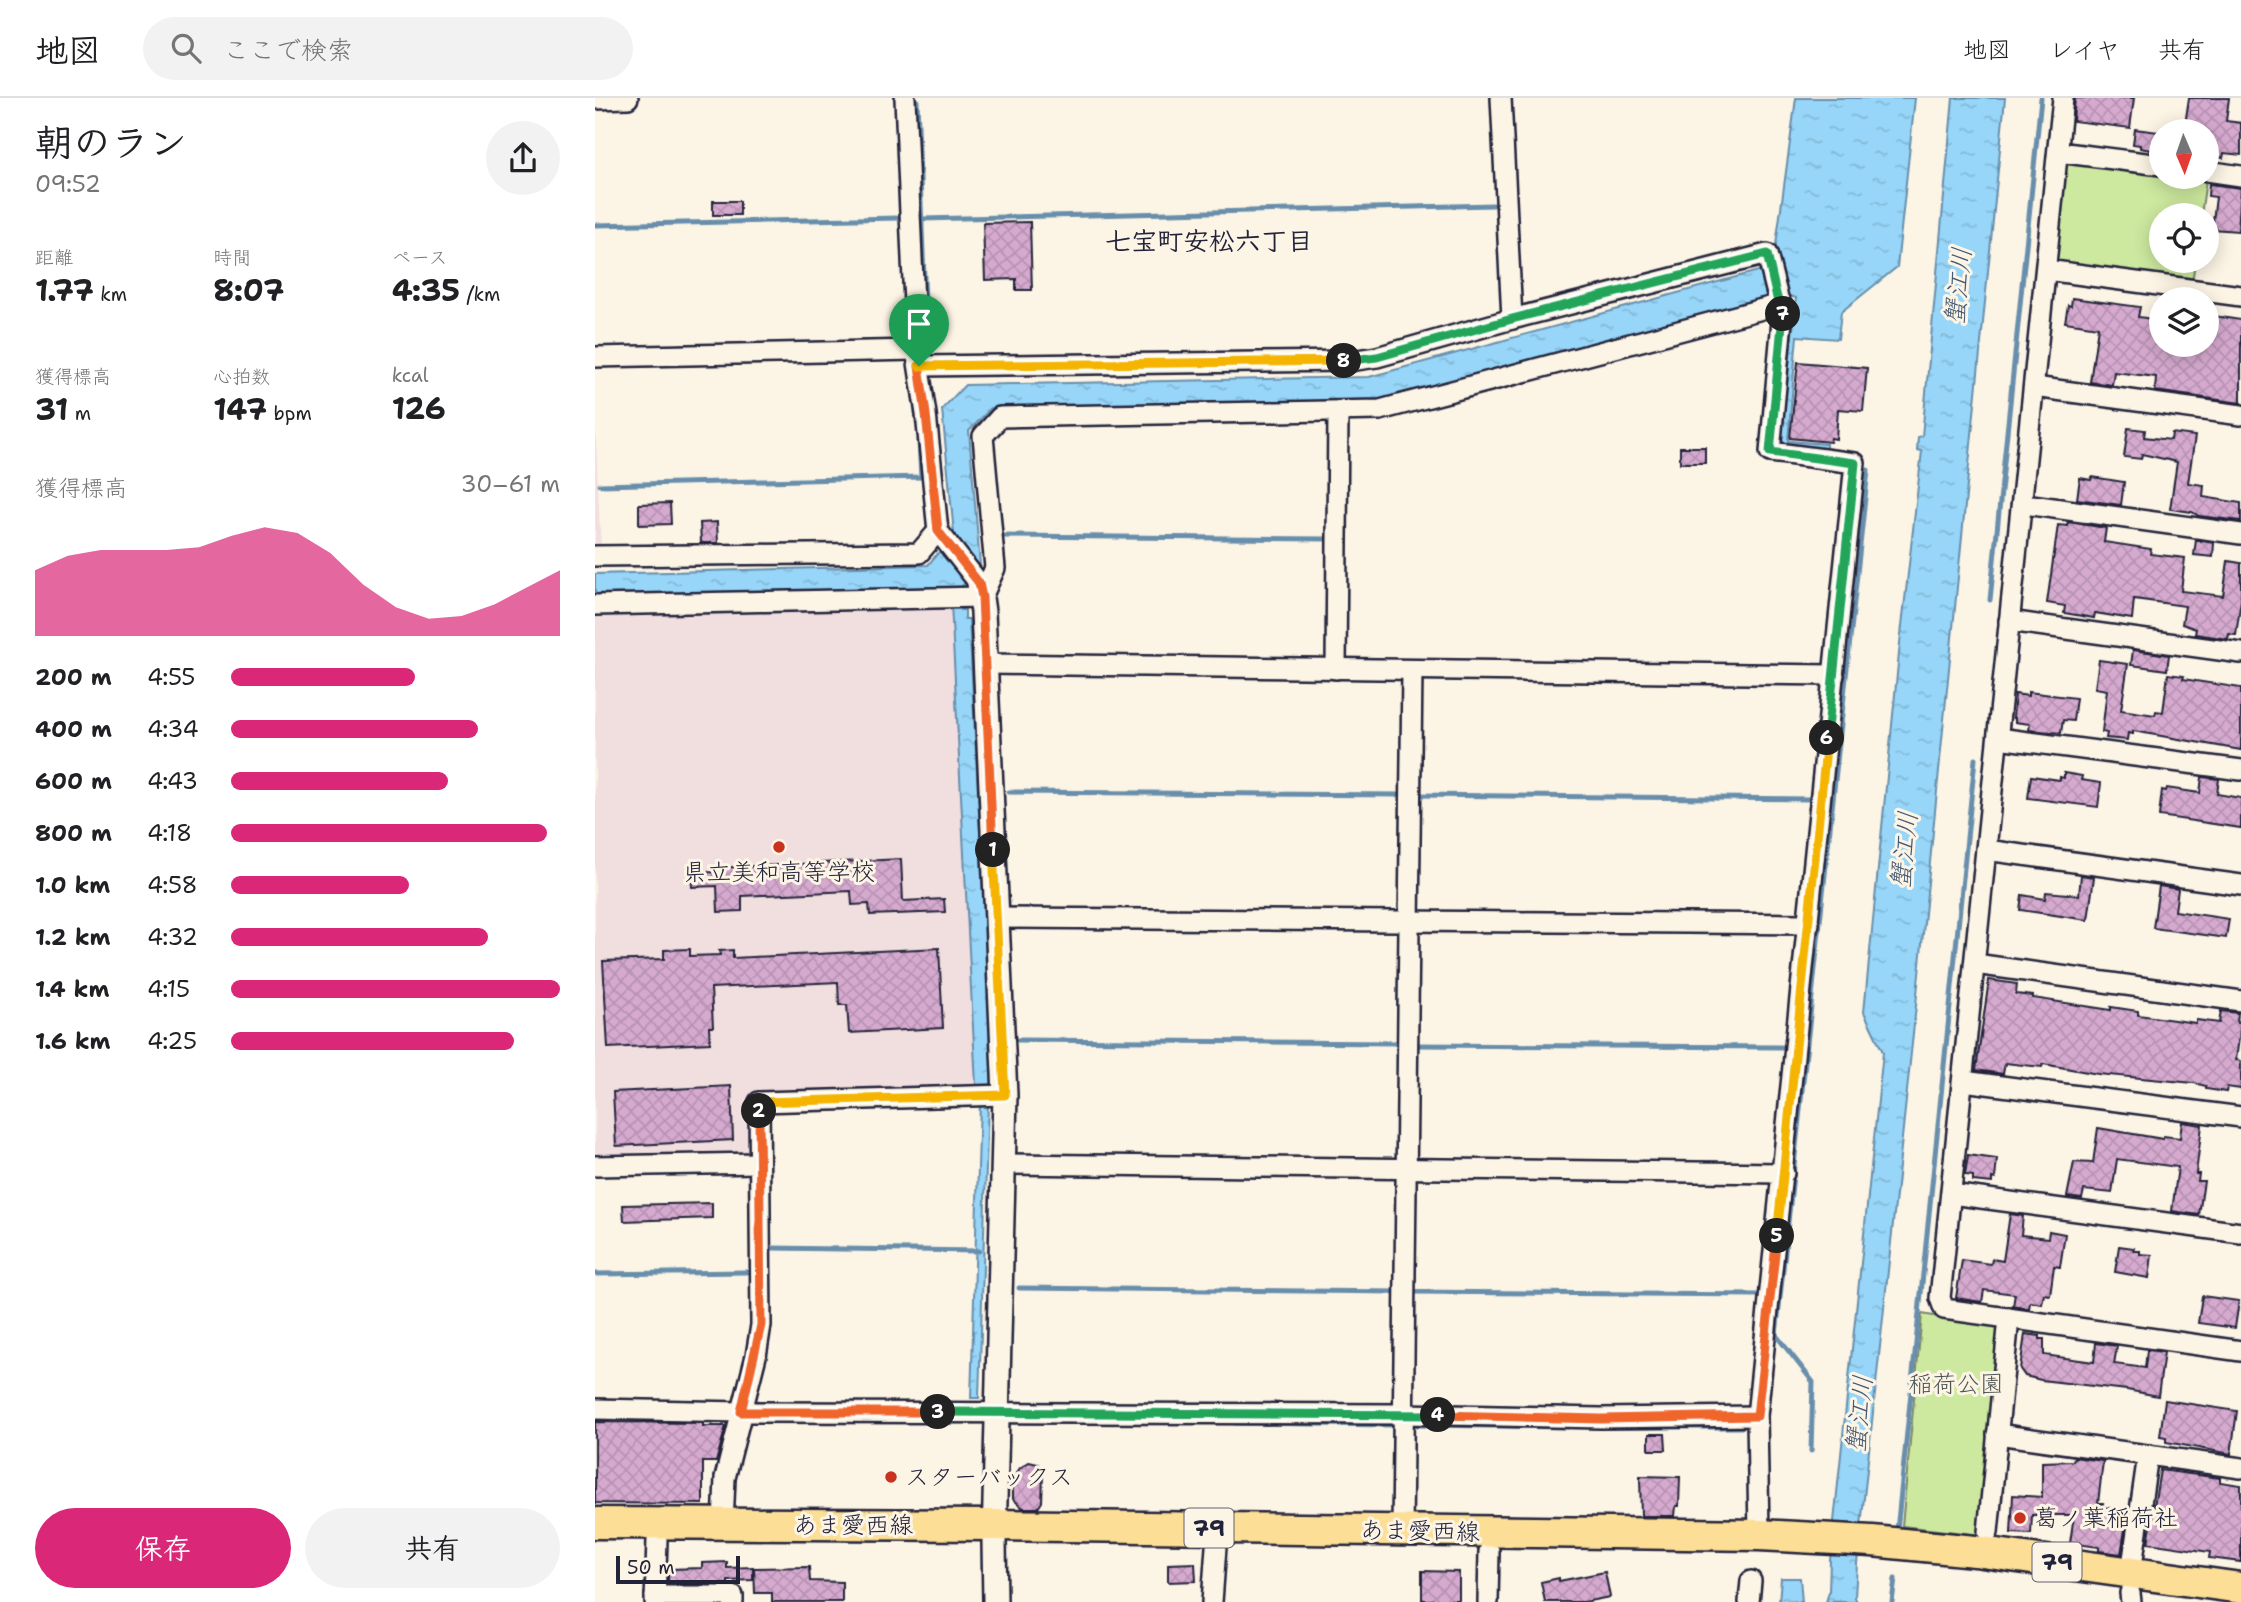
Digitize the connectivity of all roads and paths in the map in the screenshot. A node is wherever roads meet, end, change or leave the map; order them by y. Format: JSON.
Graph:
{"nodes":[{"id":1,"x":628,"y":98,"type":"edge"},
{"id":2,"x":905,"y":98,"type":"edge"},
{"id":3,"x":1501,"y":98,"type":"edge"},
{"id":4,"x":2063,"y":98,"type":"edge"},
{"id":5,"x":595,"y":99,"type":"edge"},
{"id":6,"x":2058,"y":152,"type":"junction"},
{"id":7,"x":2149,"y":163,"type":"edge"},
{"id":8,"x":2219,"y":173,"type":"edge"},
{"id":9,"x":2241,"y":176,"type":"edge"},
{"id":10,"x":2046,"y":270,"type":"junction"},
{"id":11,"x":2241,"y":296,"type":"edge"},
{"id":12,"x":1779,"y":301,"type":"junction"},
{"id":13,"x":1512,"y":319,"type":"junction"},
{"id":14,"x":595,"y":357,"type":"edge"},
{"id":15,"x":918,"y":358,"type":"junction"},
{"id":16,"x":2034,"y":387,"type":"junction"},
{"id":17,"x":1338,"y":411,"type":"junction"},
{"id":18,"x":2241,"y":415,"type":"edge"},
{"id":19,"x":2024,"y":504,"type":"junction"},
{"id":20,"x":940,"y":533,"type":"junction"},
{"id":21,"x":2241,"y":534,"type":"edge"},
{"id":22,"x":595,"y":556,"type":"edge"},
{"id":23,"x":980,"y":590,"type":"junction"},
{"id":24,"x":595,"y":605,"type":"edge"},
{"id":25,"x":2009,"y":621,"type":"junction"},
{"id":26,"x":2241,"y":653,"type":"edge"},
{"id":27,"x":985,"y":664,"type":"junction"},
{"id":28,"x":1336,"y":669,"type":"junction"},
{"id":29,"x":1412,"y":670,"type":"junction"},
{"id":30,"x":1834,"y":675,"type":"junction"},
{"id":31,"x":1998,"y":738,"type":"junction"},
{"id":32,"x":2241,"y":770,"type":"edge"},
{"id":33,"x":1986,"y":850,"type":"junction"},
{"id":34,"x":2241,"y":885,"type":"edge"},
{"id":35,"x":996,"y":918,"type":"junction"},
{"id":36,"x":1409,"y":921,"type":"junction"},
{"id":37,"x":1809,"y":924,"type":"junction"},
{"id":38,"x":1975,"y":964,"type":"junction"},
{"id":39,"x":2241,"y":1002,"type":"edge"},
{"id":40,"x":1963,"y":1081,"type":"junction"},
{"id":41,"x":1005,"y":1095,"type":"junction"},
{"id":42,"x":2241,"y":1118,"type":"edge"},
{"id":43,"x":759,"y":1163,"type":"junction"},
{"id":44,"x":1004,"y":1164,"type":"junction"},
{"id":45,"x":595,"y":1166,"type":"edge"},
{"id":46,"x":1406,"y":1168,"type":"junction"},
{"id":47,"x":1784,"y":1173,"type":"junction"},
{"id":48,"x":1951,"y":1194,"type":"junction"},
{"id":49,"x":2241,"y":1233,"type":"edge"},
{"id":50,"x":2009,"y":1318,"type":"junction"},
{"id":51,"x":2241,"y":1351,"type":"edge"},
{"id":52,"x":595,"y":1409,"type":"edge"},
{"id":53,"x":741,"y":1412,"type":"junction"},
{"id":54,"x":997,"y":1412,"type":"junction"},
{"id":55,"x":1403,"y":1414,"type":"junction"},
{"id":56,"x":1757,"y":1416,"type":"junction"},
{"id":57,"x":1997,"y":1433,"type":"junction"},
{"id":58,"x":2148,"y":1455,"type":"junction"},
{"id":59,"x":2241,"y":1468,"type":"edge"},
{"id":60,"x":595,"y":1523,"type":"edge"},
{"id":61,"x":723,"y":1525,"type":"junction"},
{"id":62,"x":1402,"y":1531,"type":"junction"},
{"id":63,"x":1988,"y":1532,"type":"dead end"},
{"id":64,"x":994,"y":1533,"type":"junction"},
{"id":65,"x":1759,"y":1535,"type":"junction"},
{"id":66,"x":595,"y":1539,"type":"edge"},
{"id":67,"x":657,"y":1539,"type":"junction"},
{"id":68,"x":1821,"y":1546,"type":"junction"},
{"id":69,"x":1216,"y":1547,"type":"junction"},
{"id":70,"x":1489,"y":1551,"type":"junction"},
{"id":71,"x":1751,"y":1581,"type":"dead end"},
{"id":72,"x":2241,"y":1588,"type":"edge"},
{"id":73,"x":2131,"y":1589,"type":"edge"},
{"id":74,"x":655,"y":1599,"type":"edge"},
{"id":75,"x":733,"y":1602,"type":"edge"},
{"id":76,"x":995,"y":1602,"type":"edge"},
{"id":77,"x":1212,"y":1602,"type":"edge"},
{"id":78,"x":1488,"y":1602,"type":"edge"},
{"id":79,"x":1749,"y":1602,"type":"edge"},
{"id":80,"x":2194,"y":1602,"type":"edge"}],
"edges":[{"from":1,"to":5,"type":"street"},
{"from":2,"to":15,"type":"street"},
{"from":3,"to":13,"type":"street"},
{"from":4,"to":6,"type":"street"},
{"from":6,"to":7,"type":"street"},
{"from":6,"to":10,"type":"street"},
{"from":8,"to":9,"type":"street"},
{"from":10,"to":11,"type":"street"},
{"from":10,"to":16,"type":"street"},
{"from":12,"to":13,"type":"street"},
{"from":12,"to":17,"type":"street"},
{"from":12,"to":30,"type":"street"},
{"from":13,"to":15,"type":"street"},
{"from":14,"to":15,"type":"street"},
{"from":15,"to":20,"type":"street"},
{"from":16,"to":18,"type":"street"},
{"from":16,"to":19,"type":"street"},
{"from":17,"to":23,"type":"street"},
{"from":17,"to":28,"type":"street"},
{"from":19,"to":21,"type":"street"},
{"from":19,"to":25,"type":"street"},
{"from":20,"to":22,"type":"street"},
{"from":20,"to":23,"type":"street"},
{"from":23,"to":24,"type":"street"},
{"from":23,"to":27,"type":"street"},
{"from":25,"to":26,"type":"street"},
{"from":25,"to":31,"type":"street"},
{"from":27,"to":28,"type":"street"},
{"from":27,"to":35,"type":"street"},
{"from":28,"to":29,"type":"street"},
{"from":29,"to":30,"type":"street"},
{"from":29,"to":36,"type":"street"},
{"from":30,"to":37,"type":"street"},
{"from":31,"to":32,"type":"street"},
{"from":31,"to":33,"type":"street"},
{"from":33,"to":34,"type":"street"},
{"from":33,"to":38,"type":"street"},
{"from":35,"to":36,"type":"street"},
{"from":35,"to":41,"type":"street"},
{"from":36,"to":37,"type":"street"},
{"from":36,"to":46,"type":"street"},
{"from":37,"to":47,"type":"street"},
{"from":38,"to":39,"type":"street"},
{"from":38,"to":40,"type":"street"},
{"from":40,"to":42,"type":"street"},
{"from":40,"to":48,"type":"street"},
{"from":41,"to":43,"type":"street"},
{"from":41,"to":44,"type":"street"},
{"from":43,"to":45,"type":"street"},
{"from":43,"to":53,"type":"street"},
{"from":44,"to":46,"type":"street"},
{"from":44,"to":54,"type":"street"},
{"from":46,"to":47,"type":"street"},
{"from":46,"to":55,"type":"street"},
{"from":47,"to":56,"type":"street"},
{"from":48,"to":49,"type":"street"},
{"from":48,"to":50,"type":"street"},
{"from":50,"to":51,"type":"street"},
{"from":50,"to":57,"type":"street"},
{"from":52,"to":53,"type":"street"},
{"from":53,"to":54,"type":"street"},
{"from":53,"to":61,"type":"street"},
{"from":54,"to":55,"type":"street"},
{"from":54,"to":64,"type":"street"},
{"from":55,"to":56,"type":"street"},
{"from":55,"to":62,"type":"street"},
{"from":56,"to":65,"type":"street"},
{"from":57,"to":58,"type":"street"},
{"from":57,"to":63,"type":"street"},
{"from":58,"to":59,"type":"street"},
{"from":58,"to":73,"type":"street"},
{"from":60,"to":61,"type":"main road","name":"あま愛西線","number":"79"},
{"from":61,"to":64,"type":"main road","name":"あま愛西線","number":"79"},
{"from":62,"to":64,"type":"main road","name":"あま愛西線","number":"79"},
{"from":62,"to":65,"type":"main road","name":"あま愛西線","number":"79"},
{"from":64,"to":67,"type":"main road","name":"あま愛西線","number":"79"},
{"from":64,"to":69,"type":"main road","name":"あま愛西線","number":"79"},
{"from":64,"to":76,"type":"street"},
{"from":65,"to":68,"type":"main road","name":"あま愛西線","number":"79"},
{"from":66,"to":67,"type":"main road","name":"あま愛西線","number":"79"},
{"from":67,"to":74,"type":"street"},
{"from":68,"to":70,"type":"main road","name":"あま愛西線","number":"79"},
{"from":68,"to":73,"type":"main road","name":"あま愛西線","number":"79"},
{"from":69,"to":70,"type":"main road","name":"あま愛西線","number":"79"},
{"from":69,"to":77,"type":"street"},
{"from":70,"to":78,"type":"street"},
{"from":71,"to":79,"type":"street"},
{"from":72,"to":73,"type":"main road","name":"あま愛西線","number":"79"},
{"from":73,"to":80,"type":"main road","name":"あま愛西線","number":"79"},
{"from":74,"to":75,"type":"street"}]}
